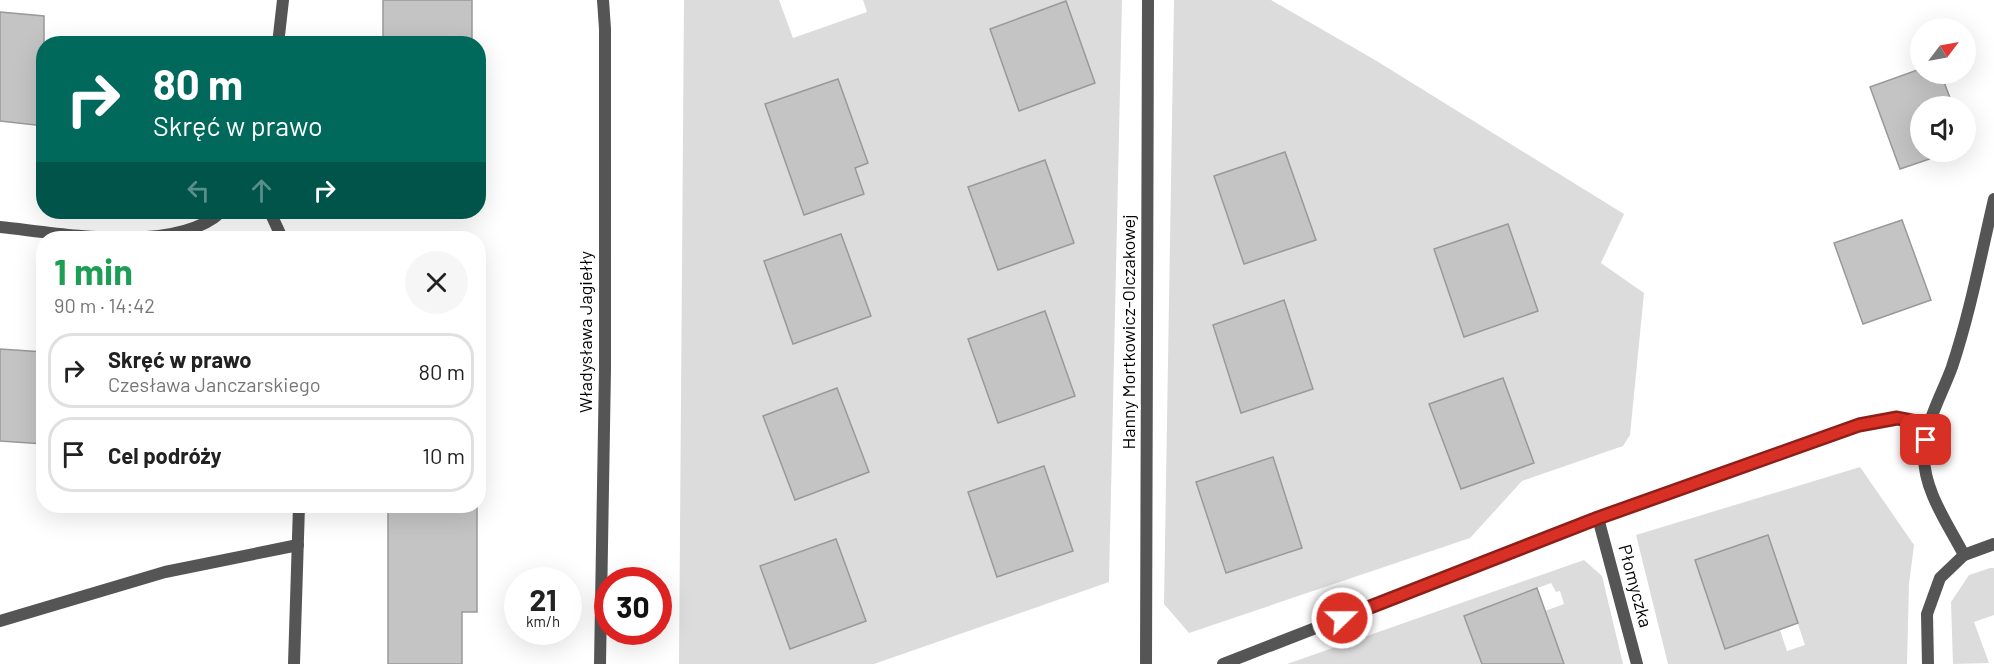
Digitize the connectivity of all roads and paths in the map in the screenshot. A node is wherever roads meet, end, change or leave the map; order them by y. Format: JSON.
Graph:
{"nodes":[{"id":1,"x":283,"y":0,"type":"edge"},
{"id":2,"x":603,"y":0,"type":"edge"},
{"id":3,"x":1148,"y":0,"type":"edge"},
{"id":4,"x":279,"y":36,"type":"edge"},
{"id":5,"x":1994,"y":199,"type":"edge"},
{"id":6,"x":208,"y":219,"type":"edge"},
{"id":7,"x":0,"y":227,"type":"edge"},
{"id":8,"x":43,"y":231,"type":"edge"},
{"id":9,"x":187,"y":231,"type":"edge"},
{"id":10,"x":1928,"y":424,"type":"junction"},
{"id":11,"x":299,"y":513,"type":"edge"},
{"id":12,"x":1598,"y":518,"type":"junction"},
{"id":13,"x":1994,"y":544,"type":"edge"},
{"id":14,"x":298,"y":545,"type":"junction"},
{"id":15,"x":1964,"y":555,"type":"junction"},
{"id":16,"x":0,"y":621,"type":"edge"},
{"id":17,"x":294,"y":664,"type":"edge"},
{"id":18,"x":600,"y":664,"type":"edge"},
{"id":19,"x":1146,"y":664,"type":"edge"},
{"id":20,"x":1223,"y":664,"type":"edge"},
{"id":21,"x":1637,"y":664,"type":"edge"},
{"id":22,"x":1928,"y":664,"type":"edge"}],
"edges":[{"from":1,"to":4,"type":"street"},
{"from":2,"to":18,"type":"street","name":"Władysława Jagiełły"},
{"from":3,"to":19,"type":"street","name":"Hanny Mortkowicz-Olczakowej"},
{"from":5,"to":10,"type":"street"},
{"from":6,"to":9,"type":"street"},
{"from":7,"to":8,"type":"street"},
{"from":10,"to":12,"type":"street"},
{"from":10,"to":15,"type":"street"},
{"from":11,"to":14,"type":"street"},
{"from":12,"to":20,"type":"street"},
{"from":12,"to":21,"type":"street","name":"Płomyczka"},
{"from":13,"to":15,"type":"street"},
{"from":14,"to":16,"type":"street"},
{"from":14,"to":17,"type":"street"},
{"from":15,"to":22,"type":"street"}]}
